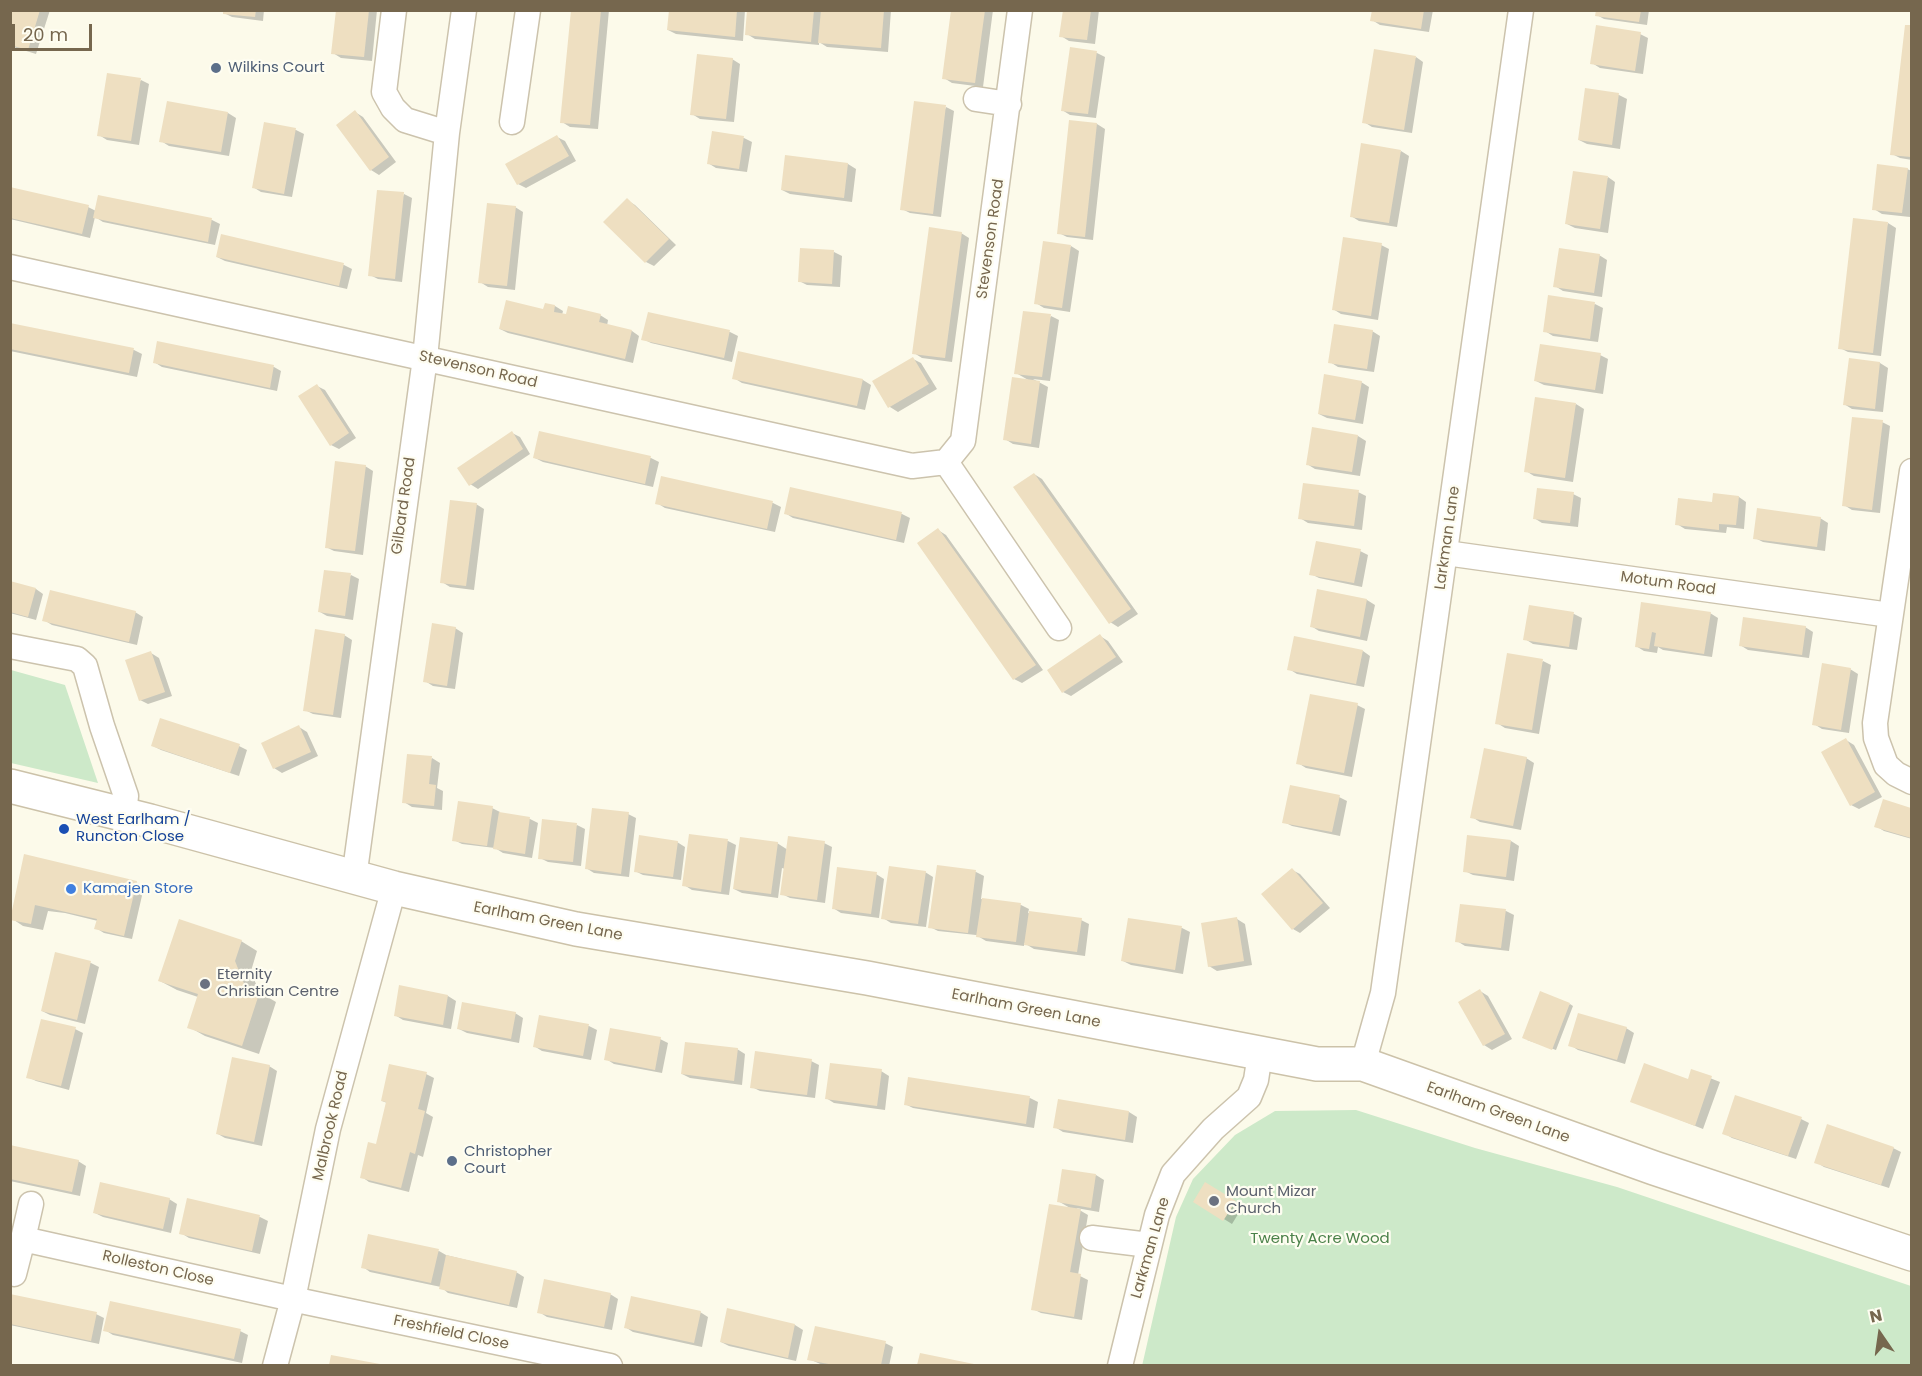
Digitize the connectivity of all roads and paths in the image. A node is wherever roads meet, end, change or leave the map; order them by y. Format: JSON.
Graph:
{"nodes":[{"id":1,"x":394,"y":10,"type":"edge"},
{"id":2,"x":464,"y":10,"type":"edge"},
{"id":3,"x":528,"y":10,"type":"edge"},
{"id":4,"x":1020,"y":10,"type":"edge"},
{"id":5,"x":1521,"y":10,"type":"edge"},
{"id":6,"x":976,"y":99,"type":"dead end"},
{"id":7,"x":1009,"y":104,"type":"junction"},
{"id":8,"x":512,"y":122,"type":"dead end"},
{"id":9,"x":447,"y":133,"type":"junction"},
{"id":10,"x":10,"y":267,"type":"edge"},
{"id":11,"x":424,"y":358,"type":"junction"},
{"id":12,"x":946,"y":462,"type":"junction"},
{"id":13,"x":1911,"y":471,"type":"edge"},
{"id":14,"x":1446,"y":553,"type":"junction"},
{"id":15,"x":1890,"y":615,"type":"junction"},
{"id":16,"x":1059,"y":628,"type":"dead end"},
{"id":17,"x":10,"y":646,"type":"edge"},
{"id":18,"x":1911,"y":782,"type":"edge"},
{"id":19,"x":10,"y":786,"type":"edge"},
{"id":20,"x":124,"y":814,"type":"junction"},
{"id":21,"x":354,"y":878,"type":"junction"},
{"id":22,"x":394,"y":888,"type":"junction"},
{"id":23,"x":1260,"y":1054,"type":"junction"},
{"id":24,"x":1363,"y":1064,"type":"junction"},
{"id":25,"x":31,"y":1204,"type":"dead end"},
{"id":26,"x":1092,"y":1238,"type":"dead end"},
{"id":27,"x":23,"y":1239,"type":"junction"},
{"id":28,"x":1149,"y":1245,"type":"junction"},
{"id":29,"x":1911,"y":1254,"type":"edge"},
{"id":30,"x":14,"y":1274,"type":"dead end"},
{"id":31,"x":293,"y":1299,"type":"junction"},
{"id":32,"x":275,"y":1365,"type":"edge"},
{"id":33,"x":610,"y":1365,"type":"edge"},
{"id":34,"x":1120,"y":1365,"type":"edge"}],
"edges":[{"from":1,"to":9,"type":"street"},
{"from":2,"to":9,"type":"street","name":"Gilbard Road"},
{"from":3,"to":8,"type":"street"},
{"from":4,"to":7,"type":"street","name":"Stevenson Road"},
{"from":5,"to":14,"type":"street","name":"Larkman Lane"},
{"from":6,"to":7,"type":"street"},
{"from":7,"to":12,"type":"street","name":"Stevenson Road"},
{"from":9,"to":11,"type":"street","name":"Gilbard Road"},
{"from":10,"to":11,"type":"street","name":"Stevenson Road"},
{"from":11,"to":12,"type":"street","name":"Stevenson Road"},
{"from":11,"to":21,"type":"street","name":"Gilbard Road"},
{"from":12,"to":16,"type":"street"},
{"from":13,"to":15,"type":"street"},
{"from":14,"to":15,"type":"street","name":"Motum Road"},
{"from":14,"to":24,"type":"street","name":"Larkman Lane"},
{"from":15,"to":18,"type":"street"},
{"from":17,"to":20,"type":"street"},
{"from":19,"to":20,"type":"street","name":"Earlham Green Lane"},
{"from":20,"to":21,"type":"street","name":"Earlham Green Lane"},
{"from":21,"to":22,"type":"street","name":"Earlham Green Lane"},
{"from":22,"to":23,"type":"street","name":"Earlham Green Lane"},
{"from":22,"to":31,"type":"street","name":"Malbrook Road"},
{"from":23,"to":24,"type":"street","name":"Earlham Green Lane"},
{"from":23,"to":28,"type":"street","name":"Larkman Lane"},
{"from":24,"to":29,"type":"street","name":"Earlham Green Lane"},
{"from":25,"to":27,"type":"street"},
{"from":26,"to":28,"type":"street"},
{"from":27,"to":30,"type":"street"},
{"from":27,"to":31,"type":"street","name":"Rolleston Close"},
{"from":28,"to":34,"type":"street","name":"Larkman Lane"},
{"from":31,"to":32,"type":"street","name":"Malbrook Road"},
{"from":31,"to":33,"type":"street","name":"Freshfield Close"}]}
